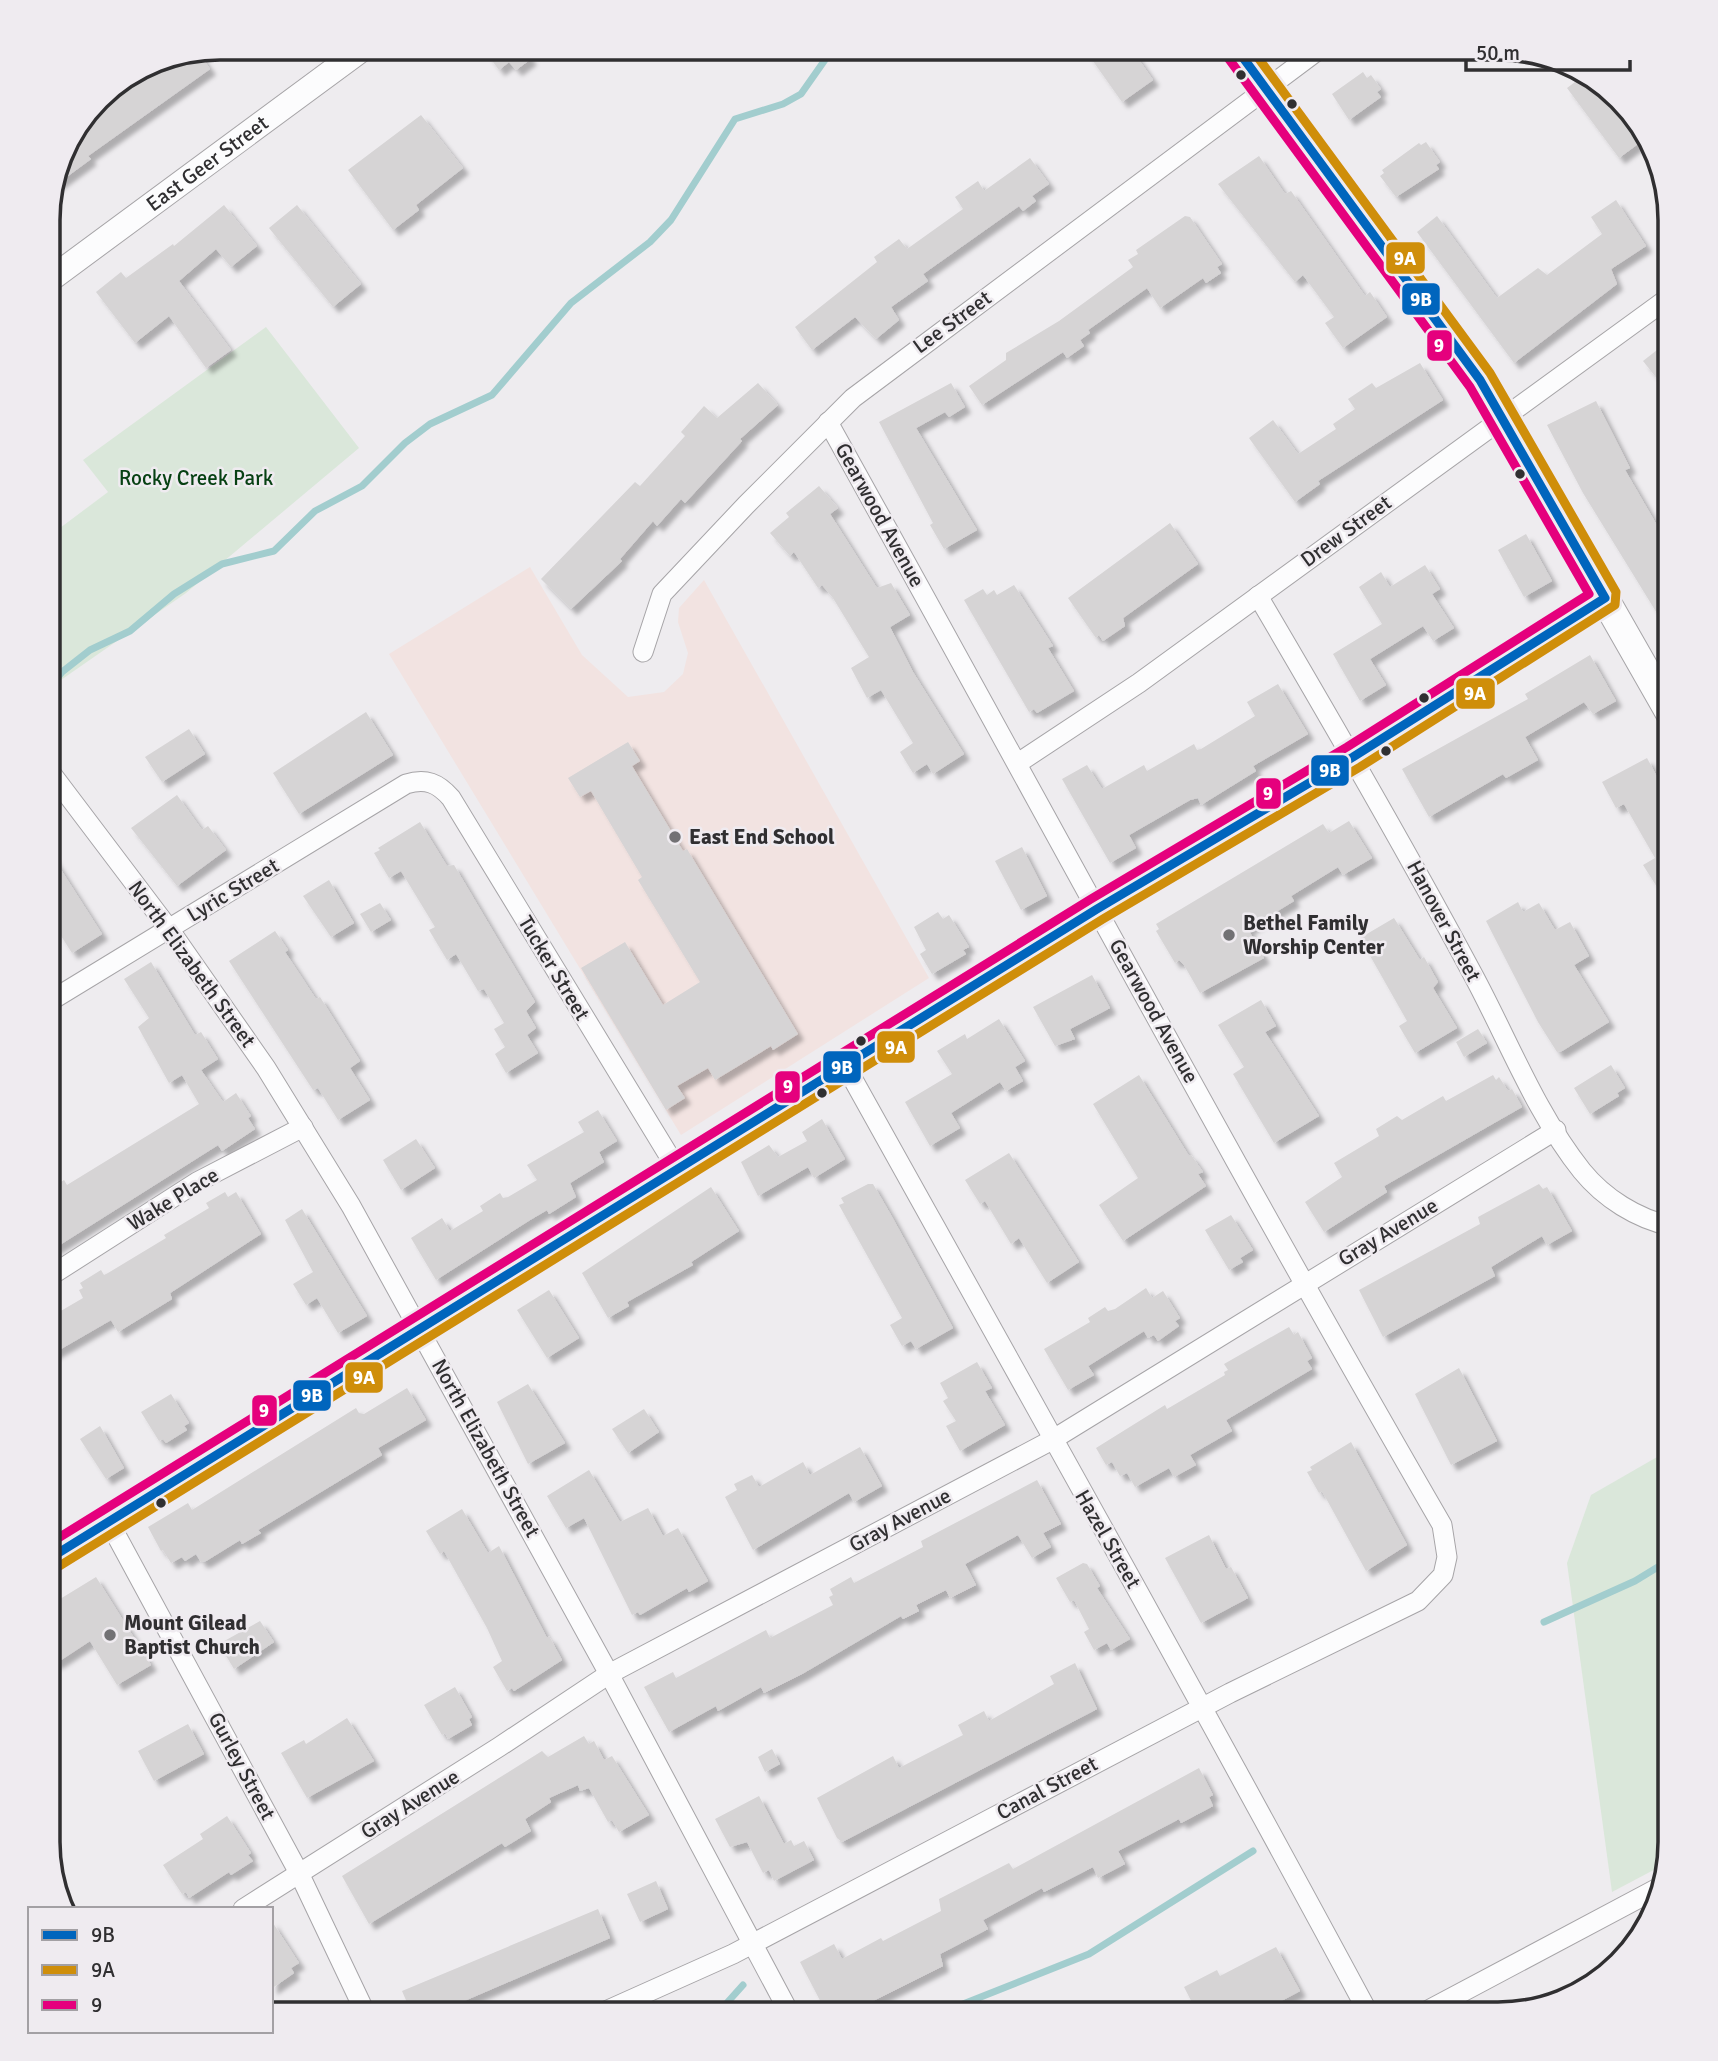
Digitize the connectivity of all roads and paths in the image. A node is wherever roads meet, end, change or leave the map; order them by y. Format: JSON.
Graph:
{"nodes":[{"id":1,"x":348,"y":60,"type":"edge"},
{"id":2,"x":1245,"y":60,"type":"edge"},
{"id":3,"x":1305,"y":60,"type":"edge"},
{"id":4,"x":1266,"y":89,"type":"junction"},
{"id":5,"x":60,"y":272,"type":"edge"},
{"id":6,"x":1658,"y":305,"type":"edge"},
{"id":7,"x":1503,"y":417,"type":"junction"},
{"id":8,"x":828,"y":422,"type":"junction"},
{"id":9,"x":1258,"y":596,"type":"junction"},
{"id":10,"x":1605,"y":598,"type":"junction"},
{"id":11,"x":643,"y":652,"type":"dead end"},
{"id":12,"x":1658,"y":692,"type":"edge"},
{"id":13,"x":1353,"y":757,"type":"junction"},
{"id":14,"x":1018,"y":763,"type":"junction"},
{"id":15,"x":420,"y":780,"type":"joint"},
{"id":16,"x":60,"y":785,"type":"edge"},
{"id":17,"x":1097,"y":909,"type":"junction"},
{"id":18,"x":169,"y":929,"type":"junction"},
{"id":19,"x":60,"y":995,"type":"edge"},
{"id":20,"x":845,"y":1065,"type":"junction"},
{"id":21,"x":303,"y":1127,"type":"junction"},
{"id":22,"x":1556,"y":1130,"type":"junction"},
{"id":23,"x":677,"y":1169,"type":"junction"},
{"id":24,"x":1658,"y":1221,"type":"edge"},
{"id":25,"x":60,"y":1270,"type":"edge"},
{"id":26,"x":1304,"y":1282,"type":"junction"},
{"id":27,"x":420,"y":1328,"type":"junction"},
{"id":28,"x":1052,"y":1440,"type":"junction"},
{"id":29,"x":108,"y":1522,"type":"junction"},
{"id":30,"x":1443,"y":1525,"type":"joint"},
{"id":31,"x":60,"y":1552,"type":"edge"},
{"id":32,"x":609,"y":1674,"type":"junction"},
{"id":33,"x":1203,"y":1706,"type":"junction"},
{"id":34,"x":299,"y":1873,"type":"junction"},
{"id":35,"x":1650,"y":1892,"type":"edge"},
{"id":36,"x":246,"y":1907,"type":"edge"},
{"id":37,"x":753,"y":1944,"type":"junction"},
{"id":38,"x":360,"y":2002,"type":"edge"},
{"id":39,"x":625,"y":2002,"type":"edge"},
{"id":40,"x":784,"y":2002,"type":"edge"},
{"id":41,"x":1363,"y":2002,"type":"edge"},
{"id":42,"x":1444,"y":2002,"type":"edge"}],
"edges":[{"from":1,"to":5,"type":"street","name":"East Geer Street"},
{"from":2,"to":4,"type":"main road"},
{"from":3,"to":4,"type":"street","name":"Lee Street"},
{"from":4,"to":7,"type":"main road"},
{"from":4,"to":8,"type":"street","name":"Lee Street"},
{"from":6,"to":7,"type":"street","name":"Drew Street"},
{"from":7,"to":9,"type":"street","name":"Drew Street"},
{"from":7,"to":10,"type":"main road"},
{"from":8,"to":11,"type":"street","name":"Lee Street"},
{"from":8,"to":14,"type":"street","name":"Gearwood Avenue"},
{"from":9,"to":13,"type":"street","name":"Hanover Street"},
{"from":9,"to":14,"type":"street","name":"Drew Street"},
{"from":10,"to":12,"type":"main road"},
{"from":10,"to":13,"type":"street"},
{"from":13,"to":17,"type":"street"},
{"from":13,"to":22,"type":"street","name":"Hanover Street"},
{"from":14,"to":17,"type":"street","name":"Gearwood Avenue"},
{"from":15,"to":18,"type":"street","name":"Lyric Street"},
{"from":15,"to":23,"type":"street","name":"Tucker Street"},
{"from":16,"to":18,"type":"street","name":"North Elizabeth Street"},
{"from":17,"to":20,"type":"street"},
{"from":17,"to":26,"type":"street","name":"Gearwood Avenue"},
{"from":18,"to":19,"type":"street","name":"Lyric Street"},
{"from":18,"to":21,"type":"street","name":"North Elizabeth Street"},
{"from":20,"to":23,"type":"street"},
{"from":20,"to":28,"type":"street","name":"Hazel Street"},
{"from":21,"to":25,"type":"street","name":"Wake Place"},
{"from":21,"to":27,"type":"street","name":"North Elizabeth Street"},
{"from":22,"to":24,"type":"street","name":"Hanover Street"},
{"from":22,"to":26,"type":"street","name":"Gray Avenue"},
{"from":23,"to":27,"type":"street"},
{"from":26,"to":28,"type":"street","name":"Gray Avenue"},
{"from":26,"to":30,"type":"street","name":"Gearwood Avenue"},
{"from":27,"to":29,"type":"street"},
{"from":27,"to":32,"type":"street","name":"North Elizabeth Street"},
{"from":28,"to":32,"type":"street","name":"Gray Avenue"},
{"from":28,"to":33,"type":"street","name":"Hazel Street"},
{"from":29,"to":31,"type":"street"},
{"from":29,"to":34,"type":"street","name":"Gurley Street"},
{"from":30,"to":33,"type":"street","name":"Canal Street"},
{"from":32,"to":34,"type":"street","name":"Gray Avenue"},
{"from":32,"to":37,"type":"street","name":"North Elizabeth Street"},
{"from":33,"to":37,"type":"street","name":"Canal Street"},
{"from":33,"to":41,"type":"street","name":"Hazel Street"},
{"from":34,"to":36,"type":"street","name":"Gray Avenue"},
{"from":34,"to":38,"type":"street","name":"Gurley Street"},
{"from":35,"to":42,"type":"street"},
{"from":37,"to":39,"type":"street","name":"Canal Street"},
{"from":37,"to":40,"type":"street","name":"North Elizabeth Street"}]}
